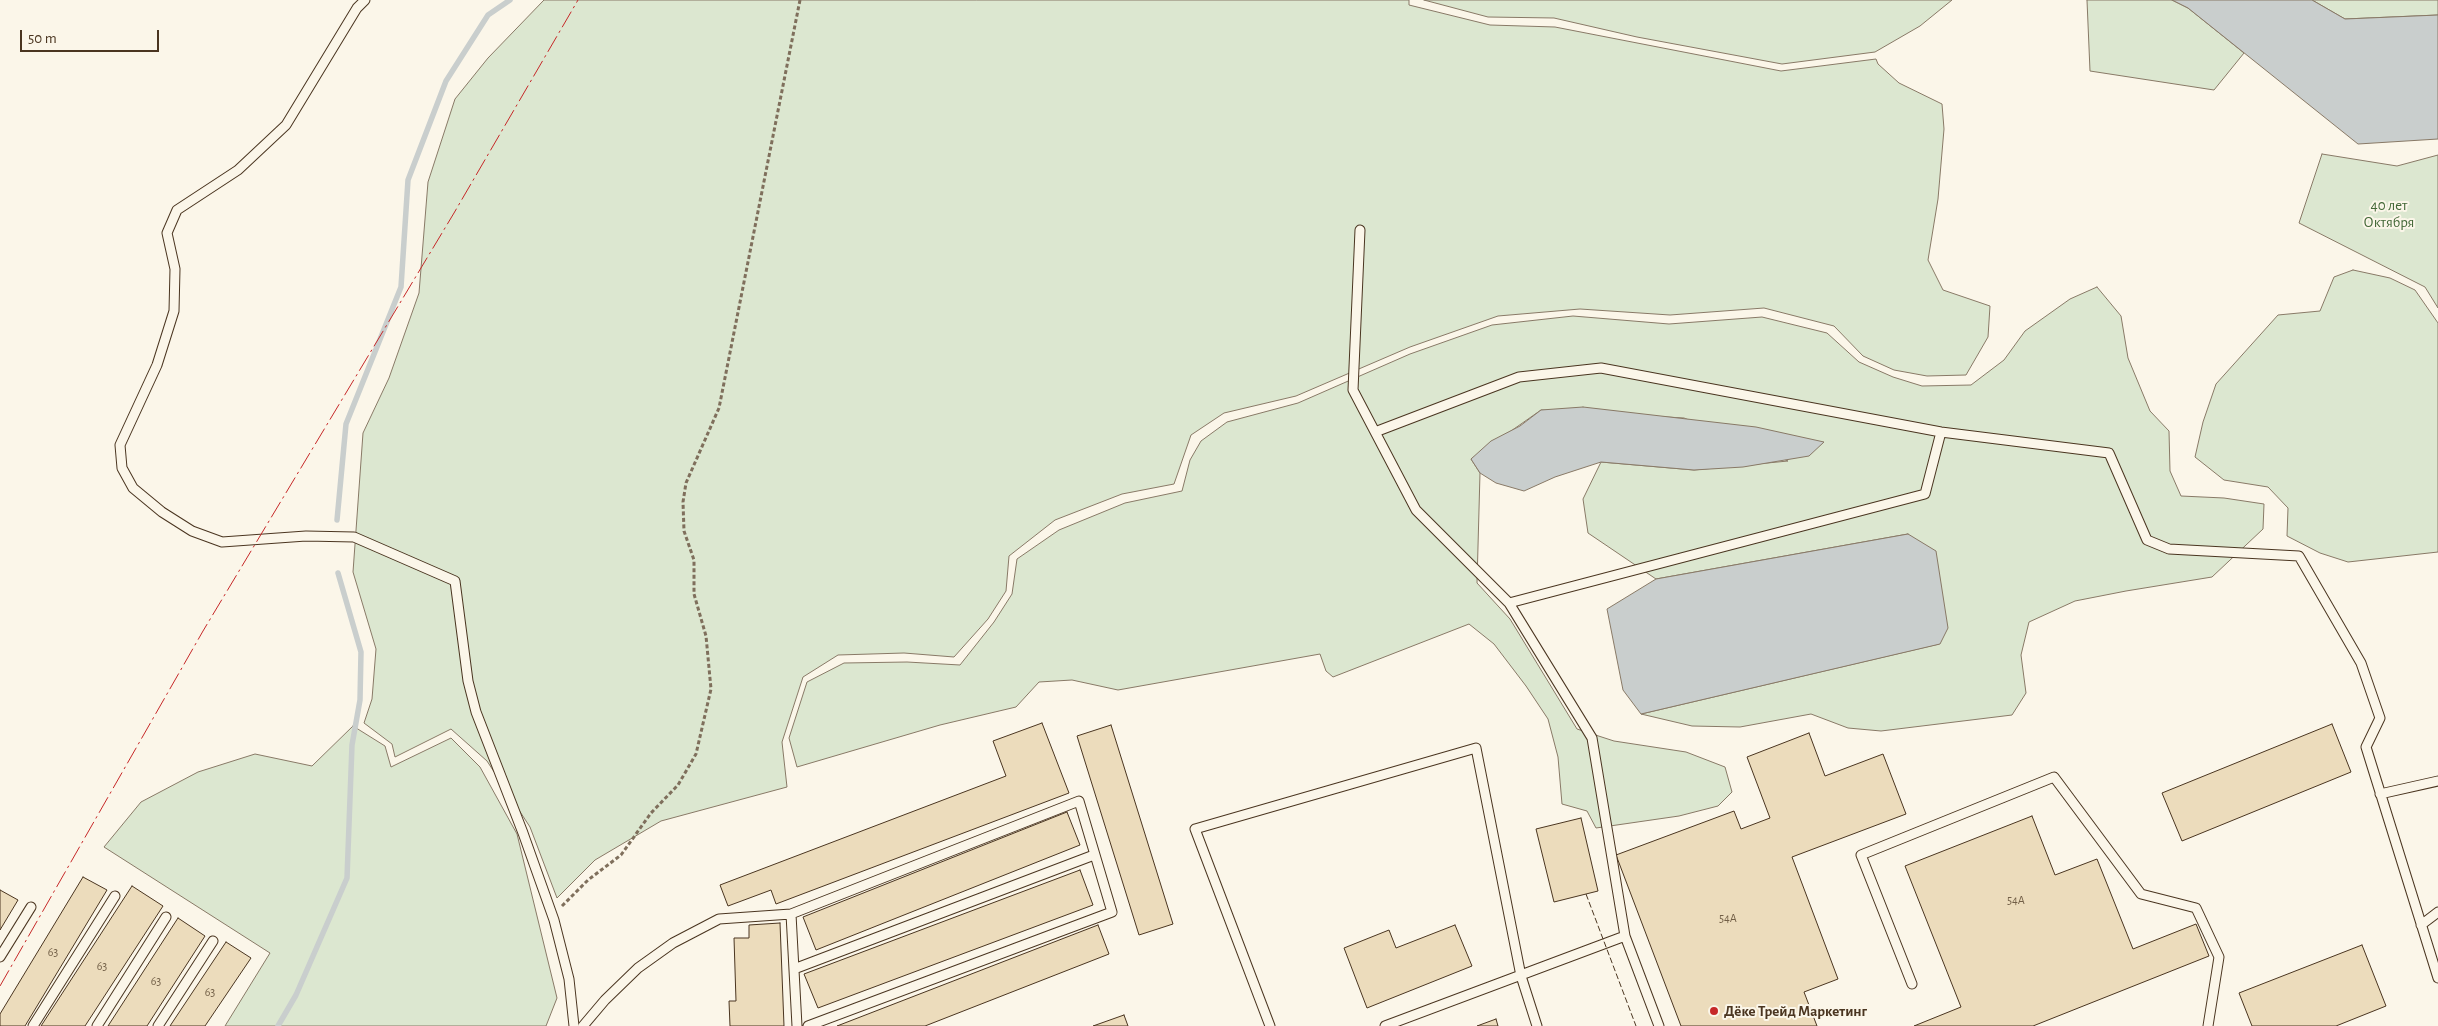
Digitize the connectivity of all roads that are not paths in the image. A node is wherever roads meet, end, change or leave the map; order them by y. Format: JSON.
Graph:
{"nodes":[{"id":1,"x":365,"y":0,"type":"edge"},
{"id":2,"x":1360,"y":230,"type":"dead end"},
{"id":3,"x":1375,"y":432,"type":"junction"},
{"id":4,"x":1941,"y":432,"type":"junction"},
{"id":5,"x":1510,"y":603,"type":"junction"},
{"id":6,"x":2438,"y":782,"type":"edge"},
{"id":7,"x":2380,"y":794,"type":"junction"},
{"id":8,"x":1094,"y":855,"type":"junction"},
{"id":9,"x":115,"y":896,"type":"dead end"},
{"id":10,"x":31,"y":907,"type":"dead end"},
{"id":11,"x":2438,"y":912,"type":"edge"},
{"id":12,"x":791,"y":914,"type":"junction"},
{"id":13,"x":166,"y":917,"type":"dead end"},
{"id":14,"x":2421,"y":925,"type":"junction"},
{"id":15,"x":1624,"y":936,"type":"junction"},
{"id":16,"x":213,"y":941,"type":"dead end"},
{"id":17,"x":0,"y":957,"type":"edge"},
{"id":18,"x":794,"y":969,"type":"junction"},
{"id":19,"x":1521,"y":976,"type":"junction"},
{"id":20,"x":2438,"y":978,"type":"edge"},
{"id":21,"x":1912,"y":984,"type":"dead end"},
{"id":22,"x":33,"y":1026,"type":"edge"},
{"id":23,"x":97,"y":1026,"type":"edge"},
{"id":24,"x":158,"y":1026,"type":"edge"},
{"id":25,"x":574,"y":1026,"type":"edge"},
{"id":26,"x":583,"y":1026,"type":"edge"},
{"id":27,"x":797,"y":1026,"type":"edge"},
{"id":28,"x":808,"y":1026,"type":"edge"},
{"id":29,"x":1270,"y":1026,"type":"edge"},
{"id":30,"x":1385,"y":1026,"type":"edge"},
{"id":31,"x":1537,"y":1026,"type":"edge"},
{"id":32,"x":1659,"y":1026,"type":"edge"},
{"id":33,"x":2208,"y":1026,"type":"edge"}],
"edges":[{"from":1,"to":25,"type":"lane"},
{"from":2,"to":3,"type":"lane"},
{"from":3,"to":4,"type":"lane"},
{"from":3,"to":5,"type":"lane"},
{"from":4,"to":5,"type":"lane"},
{"from":4,"to":7,"type":"lane"},
{"from":5,"to":15,"type":"lane"},
{"from":6,"to":7,"type":"lane"},
{"from":7,"to":14,"type":"lane"},
{"from":8,"to":12,"type":"lane"},
{"from":8,"to":18,"type":"lane"},
{"from":8,"to":28,"type":"lane"},
{"from":9,"to":22,"type":"lane"},
{"from":10,"to":17,"type":"lane"},
{"from":11,"to":14,"type":"lane"},
{"from":12,"to":18,"type":"lane"},
{"from":12,"to":26,"type":"lane"},
{"from":13,"to":23,"type":"lane"},
{"from":14,"to":20,"type":"lane"},
{"from":15,"to":19,"type":"lane"},
{"from":15,"to":32,"type":"lane"},
{"from":16,"to":24,"type":"lane"},
{"from":18,"to":27,"type":"lane"},
{"from":19,"to":29,"type":"lane"},
{"from":19,"to":30,"type":"lane"},
{"from":19,"to":31,"type":"lane"},
{"from":21,"to":33,"type":"lane"}]}
